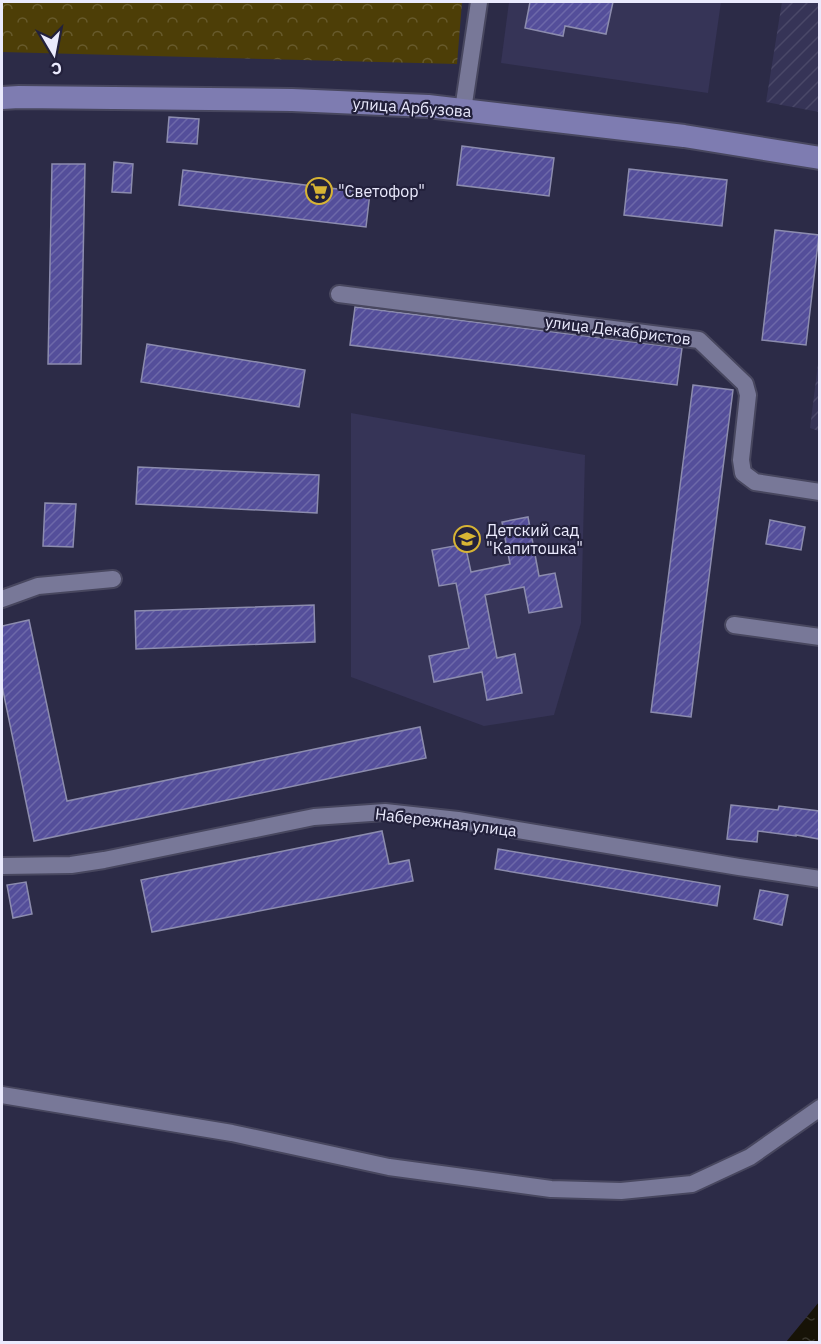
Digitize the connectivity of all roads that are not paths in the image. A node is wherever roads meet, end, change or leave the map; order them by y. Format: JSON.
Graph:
{"nodes":[{"id":1,"x":479,"y":2,"type":"edge"},
{"id":2,"x":2,"y":98,"type":"edge"},
{"id":3,"x":464,"y":110,"type":"junction"},
{"id":4,"x":819,"y":158,"type":"edge"},
{"id":5,"x":339,"y":294,"type":"dead end"},
{"id":6,"x":819,"y":492,"type":"edge"},
{"id":7,"x":113,"y":579,"type":"dead end"},
{"id":8,"x":2,"y":598,"type":"edge"},
{"id":9,"x":734,"y":626,"type":"dead end"},
{"id":10,"x":819,"y":637,"type":"edge"},
{"id":11,"x":2,"y":866,"type":"edge"},
{"id":12,"x":819,"y":879,"type":"edge"},
{"id":13,"x":2,"y":1095,"type":"edge"},
{"id":14,"x":819,"y":1108,"type":"edge"}],
"edges":[{"from":1,"to":3,"type":"street"},
{"from":2,"to":3,"type":"street","name":"улица Арбузова"},
{"from":3,"to":4,"type":"street","name":"улица Арбузова"},
{"from":5,"to":6,"type":"street","name":"улица Декабристов"},
{"from":7,"to":8,"type":"street"},
{"from":9,"to":10,"type":"street"},
{"from":11,"to":12,"type":"street","name":"Набережная улица"},
{"from":13,"to":14,"type":"street"}]}
